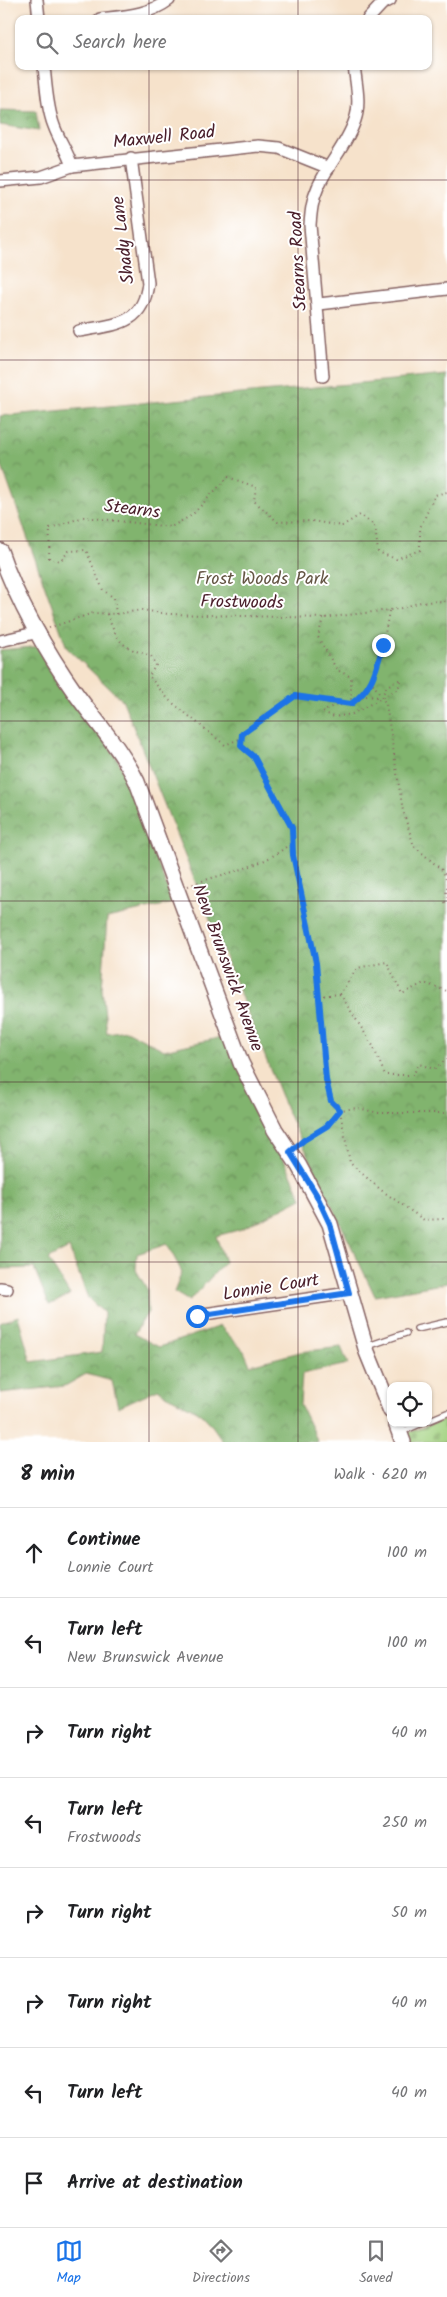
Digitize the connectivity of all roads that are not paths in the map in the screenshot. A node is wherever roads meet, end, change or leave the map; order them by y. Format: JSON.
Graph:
{"nodes":[{"id":1,"x":37,"y":0,"type":"edge"},
{"id":2,"x":169,"y":0,"type":"edge"},
{"id":3,"x":390,"y":0,"type":"edge"},
{"id":4,"x":39,"y":15,"type":"edge"},
{"id":5,"x":132,"y":15,"type":"edge"},
{"id":6,"x":372,"y":15,"type":"edge"},
{"id":7,"x":45,"y":70,"type":"edge"},
{"id":8,"x":354,"y":70,"type":"edge"},
{"id":9,"x":131,"y":158,"type":"junction"},
{"id":10,"x":72,"y":166,"type":"junction"},
{"id":11,"x":329,"y":168,"type":"junction"},
{"id":12,"x":0,"y":181,"type":"edge"},
{"id":13,"x":447,"y":289,"type":"edge"},
{"id":14,"x":318,"y":304,"type":"junction"},
{"id":15,"x":79,"y":331,"type":"dead end"},
{"id":16,"x":323,"y":376,"type":"dead end"},
{"id":17,"x":0,"y":552,"type":"edge"},
{"id":18,"x":39,"y":632,"type":"junction"},
{"id":19,"x":0,"y":640,"type":"edge"},
{"id":20,"x":349,"y":1293,"type":"junction"},
{"id":21,"x":197,"y":1316,"type":"dead end"},
{"id":22,"x":447,"y":1322,"type":"edge"},
{"id":23,"x":417,"y":1329,"type":"dead end"},
{"id":24,"x":406,"y":1333,"type":"dead end"},
{"id":25,"x":365,"y":1347,"type":"junction"},
{"id":26,"x":387,"y":1401,"type":"edge"},
{"id":27,"x":447,"y":1413,"type":"edge"},
{"id":28,"x":432,"y":1419,"type":"edge"},
{"id":29,"x":413,"y":1427,"type":"edge"},
{"id":30,"x":399,"y":1433,"type":"edge"}],
"edges":[{"from":1,"to":4,"type":"street"},
{"from":2,"to":5,"type":"street"},
{"from":3,"to":6,"type":"street"},
{"from":7,"to":10,"type":"street"},
{"from":8,"to":11,"type":"street","name":"Stearns Road"},
{"from":9,"to":10,"type":"street","name":"Maxwell Road"},
{"from":9,"to":11,"type":"street","name":"Maxwell Road"},
{"from":9,"to":15,"type":"street","name":"Shady Lane"},
{"from":10,"to":12,"type":"street","name":"Maxwell Road"},
{"from":11,"to":14,"type":"street","name":"Stearns Road"},
{"from":13,"to":14,"type":"street"},
{"from":14,"to":16,"type":"street","name":"Stearns Road"},
{"from":17,"to":18,"type":"street","name":"New Brunswick Avenue"},
{"from":18,"to":19,"type":"street"},
{"from":18,"to":20,"type":"street","name":"New Brunswick Avenue"},
{"from":20,"to":21,"type":"street","name":"Lonnie Court"},
{"from":20,"to":25,"type":"street","name":"New Brunswick Avenue"},
{"from":22,"to":23,"type":"lane"},
{"from":24,"to":25,"type":"lane"},
{"from":25,"to":26,"type":"street","name":"New Brunswick Avenue"},
{"from":27,"to":28,"type":"lane"},
{"from":29,"to":30,"type":"lane"}]}
